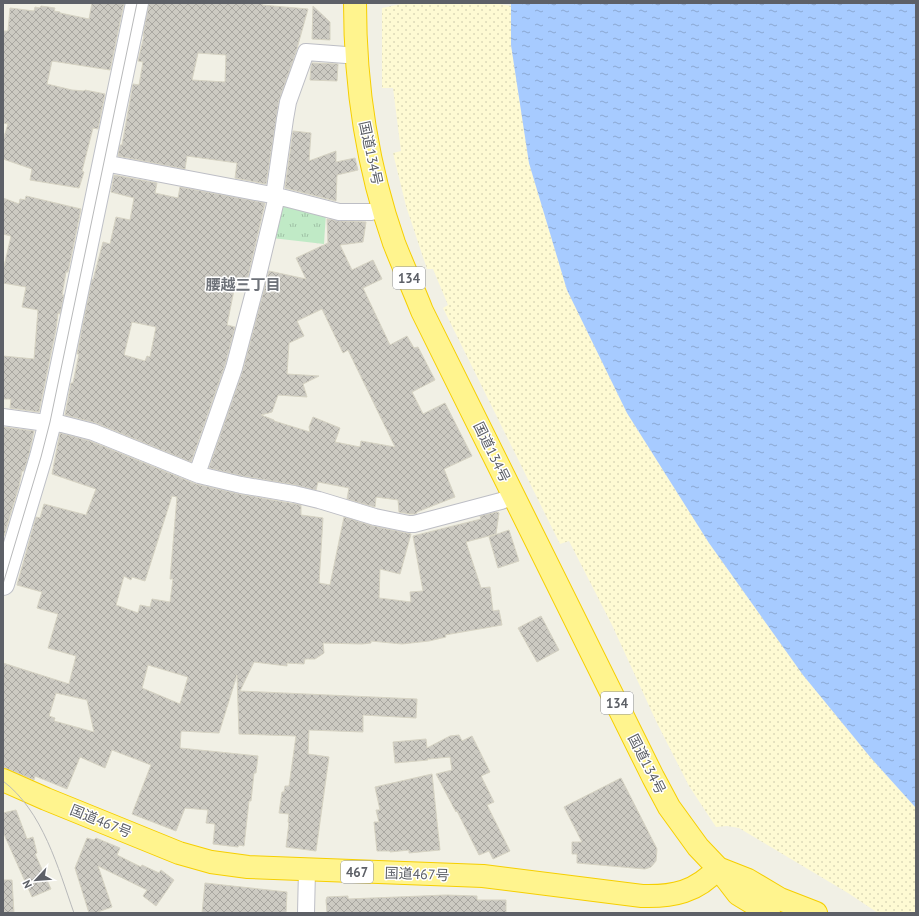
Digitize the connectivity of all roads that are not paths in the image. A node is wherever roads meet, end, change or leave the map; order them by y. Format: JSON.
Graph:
{"nodes":[{"id":1,"x":137,"y":3,"type":"edge"},
{"id":2,"x":351,"y":5,"type":"edge"},
{"id":3,"x":356,"y":53,"type":"junction"},
{"id":4,"x":104,"y":163,"type":"junction"},
{"id":5,"x":276,"y":196,"type":"junction"},
{"id":6,"x":384,"y":209,"type":"junction"},
{"id":7,"x":3,"y":417,"type":"edge"},
{"id":8,"x":50,"y":422,"type":"junction"},
{"id":9,"x":197,"y":474,"type":"junction"},
{"id":10,"x":514,"y":496,"type":"junction"},
{"id":11,"x":3,"y":584,"type":"edge"},
{"id":12,"x":3,"y":780,"type":"edge"},
{"id":13,"x":718,"y":868,"type":"junction"},
{"id":14,"x":307,"y":870,"type":"junction"},
{"id":15,"x":306,"y":913,"type":"edge"},
{"id":16,"x":769,"y":913,"type":"edge"},
{"id":17,"x":816,"y":913,"type":"edge"}],
"edges":[{"from":1,"to":4,"type":"street"},
{"from":2,"to":3,"type":"highway","name":"国道134号","number":"134"},
{"from":3,"to":5,"type":"street"},
{"from":3,"to":6,"type":"highway","name":"国道134号","number":"134"},
{"from":4,"to":5,"type":"street"},
{"from":4,"to":8,"type":"street"},
{"from":5,"to":6,"type":"street"},
{"from":5,"to":9,"type":"street"},
{"from":6,"to":10,"type":"highway","name":"国道134号","number":"134"},
{"from":7,"to":8,"type":"street"},
{"from":8,"to":9,"type":"street"},
{"from":8,"to":11,"type":"street"},
{"from":9,"to":10,"type":"street"},
{"from":10,"to":13,"type":"highway","name":"国道134号","number":"134"},
{"from":12,"to":14,"type":"highway","name":"国道467号","number":"467"},
{"from":13,"to":14,"type":"highway","name":"国道467号","number":"467"},
{"from":13,"to":16,"type":"highway","name":"国道134号","number":"134"},
{"from":13,"to":17,"type":"highway","name":"国道134号","number":"134"},
{"from":14,"to":15,"type":"street"}]}
